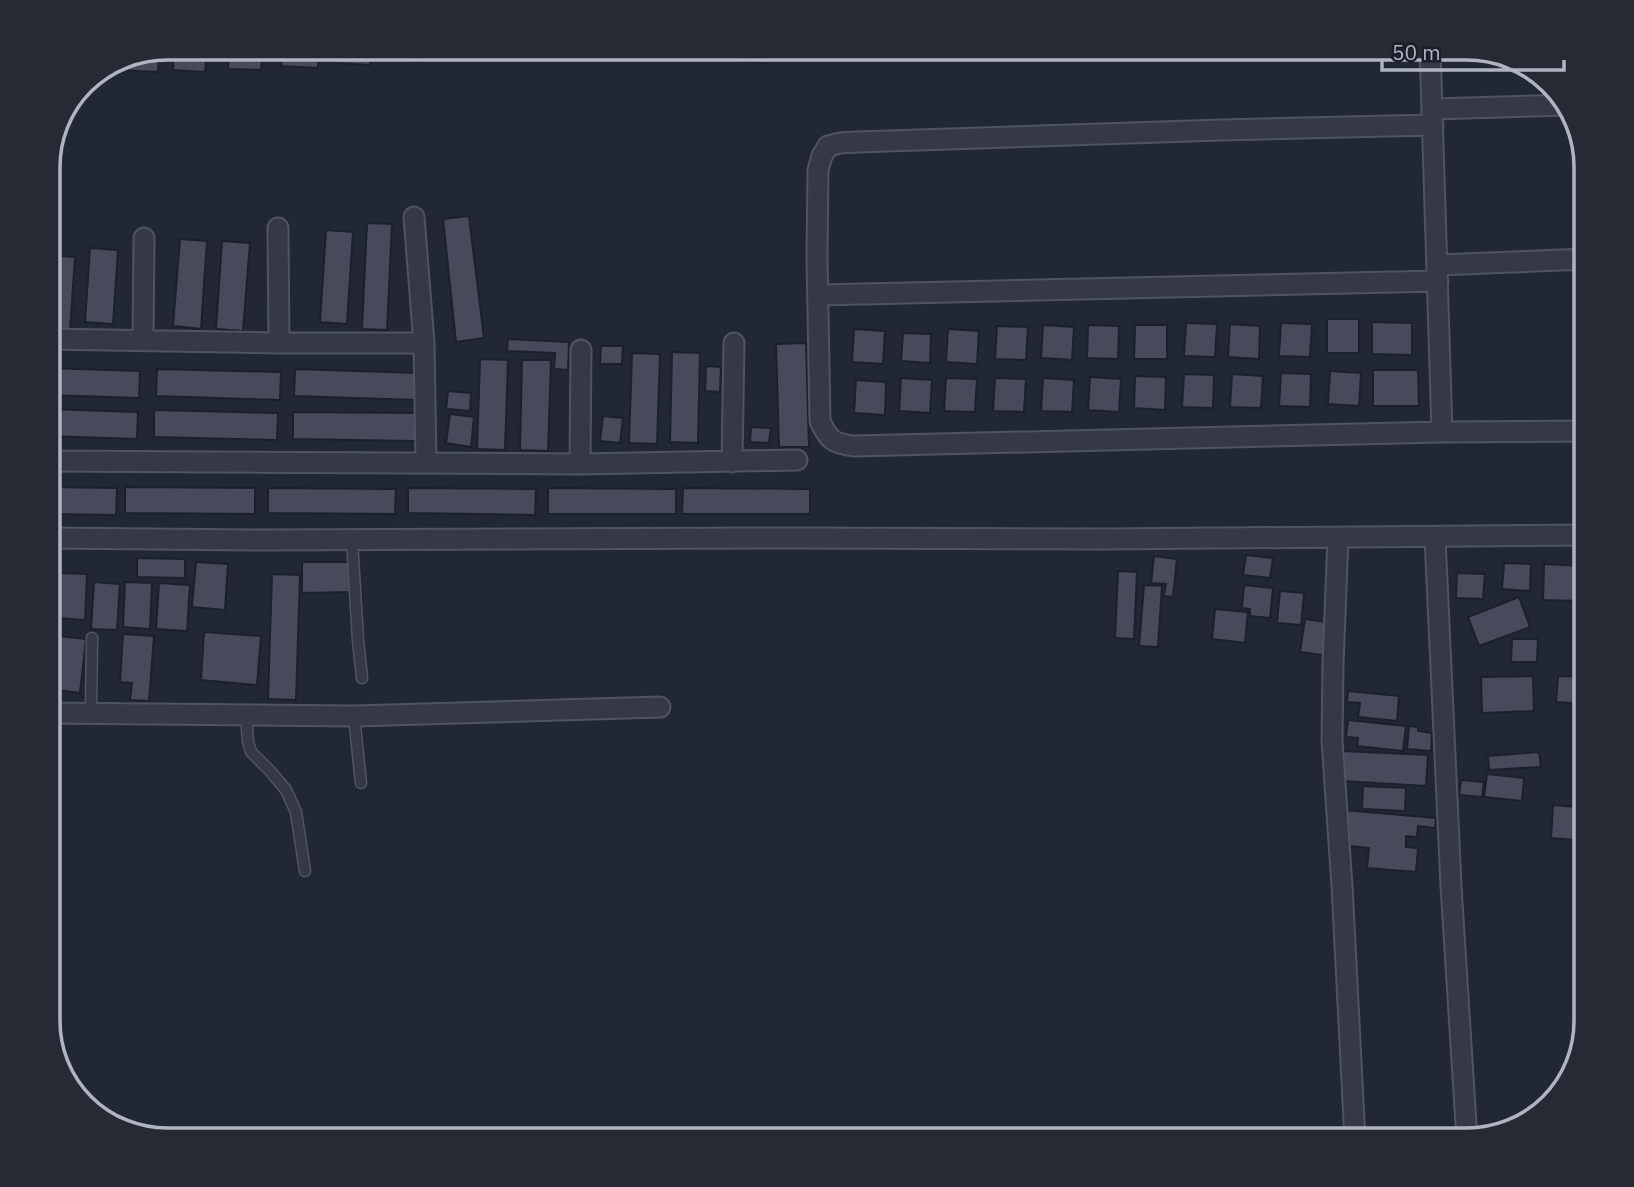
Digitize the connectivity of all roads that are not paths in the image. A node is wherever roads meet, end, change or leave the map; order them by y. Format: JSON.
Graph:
{"nodes":[{"id":1,"x":1430,"y":60,"type":"edge"},
{"id":2,"x":1555,"y":106,"type":"edge"},
{"id":3,"x":1432,"y":117,"type":"junction"},
{"id":4,"x":414,"y":217,"type":"dead end"},
{"id":5,"x":278,"y":228,"type":"dead end"},
{"id":6,"x":144,"y":238,"type":"dead end"},
{"id":7,"x":1574,"y":260,"type":"edge"},
{"id":8,"x":1438,"y":273,"type":"junction"},
{"id":9,"x":818,"y":295,"type":"junction"},
{"id":10,"x":60,"y":339,"type":"edge"},
{"id":11,"x":143,"y":341,"type":"junction"},
{"id":12,"x":279,"y":343,"type":"junction"},
{"id":13,"x":424,"y":343,"type":"junction"},
{"id":14,"x":734,"y":344,"type":"dead end"},
{"id":15,"x":581,"y":350,"type":"dead end"},
{"id":16,"x":1443,"y":432,"type":"junction"},
{"id":17,"x":1574,"y":432,"type":"edge"},
{"id":18,"x":797,"y":460,"type":"dead end"},
{"id":19,"x":60,"y":461,"type":"edge"},
{"id":20,"x":426,"y":462,"type":"junction"},
{"id":21,"x":732,"y":462,"type":"junction"},
{"id":22,"x":580,"y":464,"type":"junction"},
{"id":23,"x":1574,"y":535,"type":"edge"},
{"id":24,"x":1435,"y":537,"type":"junction"},
{"id":25,"x":60,"y":538,"type":"edge"},
{"id":26,"x":1338,"y":538,"type":"junction"},
{"id":27,"x":352,"y":540,"type":"junction"},
{"id":28,"x":92,"y":638,"type":"dead end"},
{"id":29,"x":362,"y":678,"type":"dead end"},
{"id":30,"x":660,"y":706,"type":"dead end"},
{"id":31,"x":60,"y":713,"type":"edge"},
{"id":32,"x":91,"y":713,"type":"junction"},
{"id":33,"x":247,"y":715,"type":"junction"},
{"id":34,"x":354,"y":716,"type":"junction"},
{"id":35,"x":361,"y":783,"type":"dead end"},
{"id":36,"x":304,"y":871,"type":"dead end"},
{"id":37,"x":1354,"y":1128,"type":"edge"},
{"id":38,"x":1466,"y":1128,"type":"edge"}],
"edges":[{"from":1,"to":3,"type":"street"},
{"from":2,"to":3,"type":"street"},
{"from":3,"to":8,"type":"street"},
{"from":3,"to":9,"type":"street"},
{"from":4,"to":13,"type":"street"},
{"from":5,"to":12,"type":"street"},
{"from":6,"to":11,"type":"street"},
{"from":7,"to":8,"type":"street"},
{"from":8,"to":9,"type":"street"},
{"from":8,"to":16,"type":"street"},
{"from":9,"to":16,"type":"street"},
{"from":10,"to":11,"type":"street"},
{"from":11,"to":12,"type":"street"},
{"from":12,"to":13,"type":"street"},
{"from":13,"to":20,"type":"street"},
{"from":14,"to":21,"type":"street"},
{"from":15,"to":22,"type":"street"},
{"from":16,"to":17,"type":"street"},
{"from":18,"to":21,"type":"street"},
{"from":19,"to":20,"type":"street"},
{"from":20,"to":22,"type":"street"},
{"from":21,"to":22,"type":"street"},
{"from":23,"to":24,"type":"street"},
{"from":24,"to":26,"type":"street"},
{"from":24,"to":38,"type":"street"},
{"from":25,"to":27,"type":"street"},
{"from":26,"to":27,"type":"street"},
{"from":26,"to":37,"type":"street"},
{"from":27,"to":29,"type":"lane"},
{"from":28,"to":32,"type":"lane"},
{"from":30,"to":34,"type":"street"},
{"from":31,"to":32,"type":"street"},
{"from":32,"to":33,"type":"street"},
{"from":33,"to":34,"type":"street"},
{"from":33,"to":36,"type":"lane"},
{"from":34,"to":35,"type":"lane"}]}
